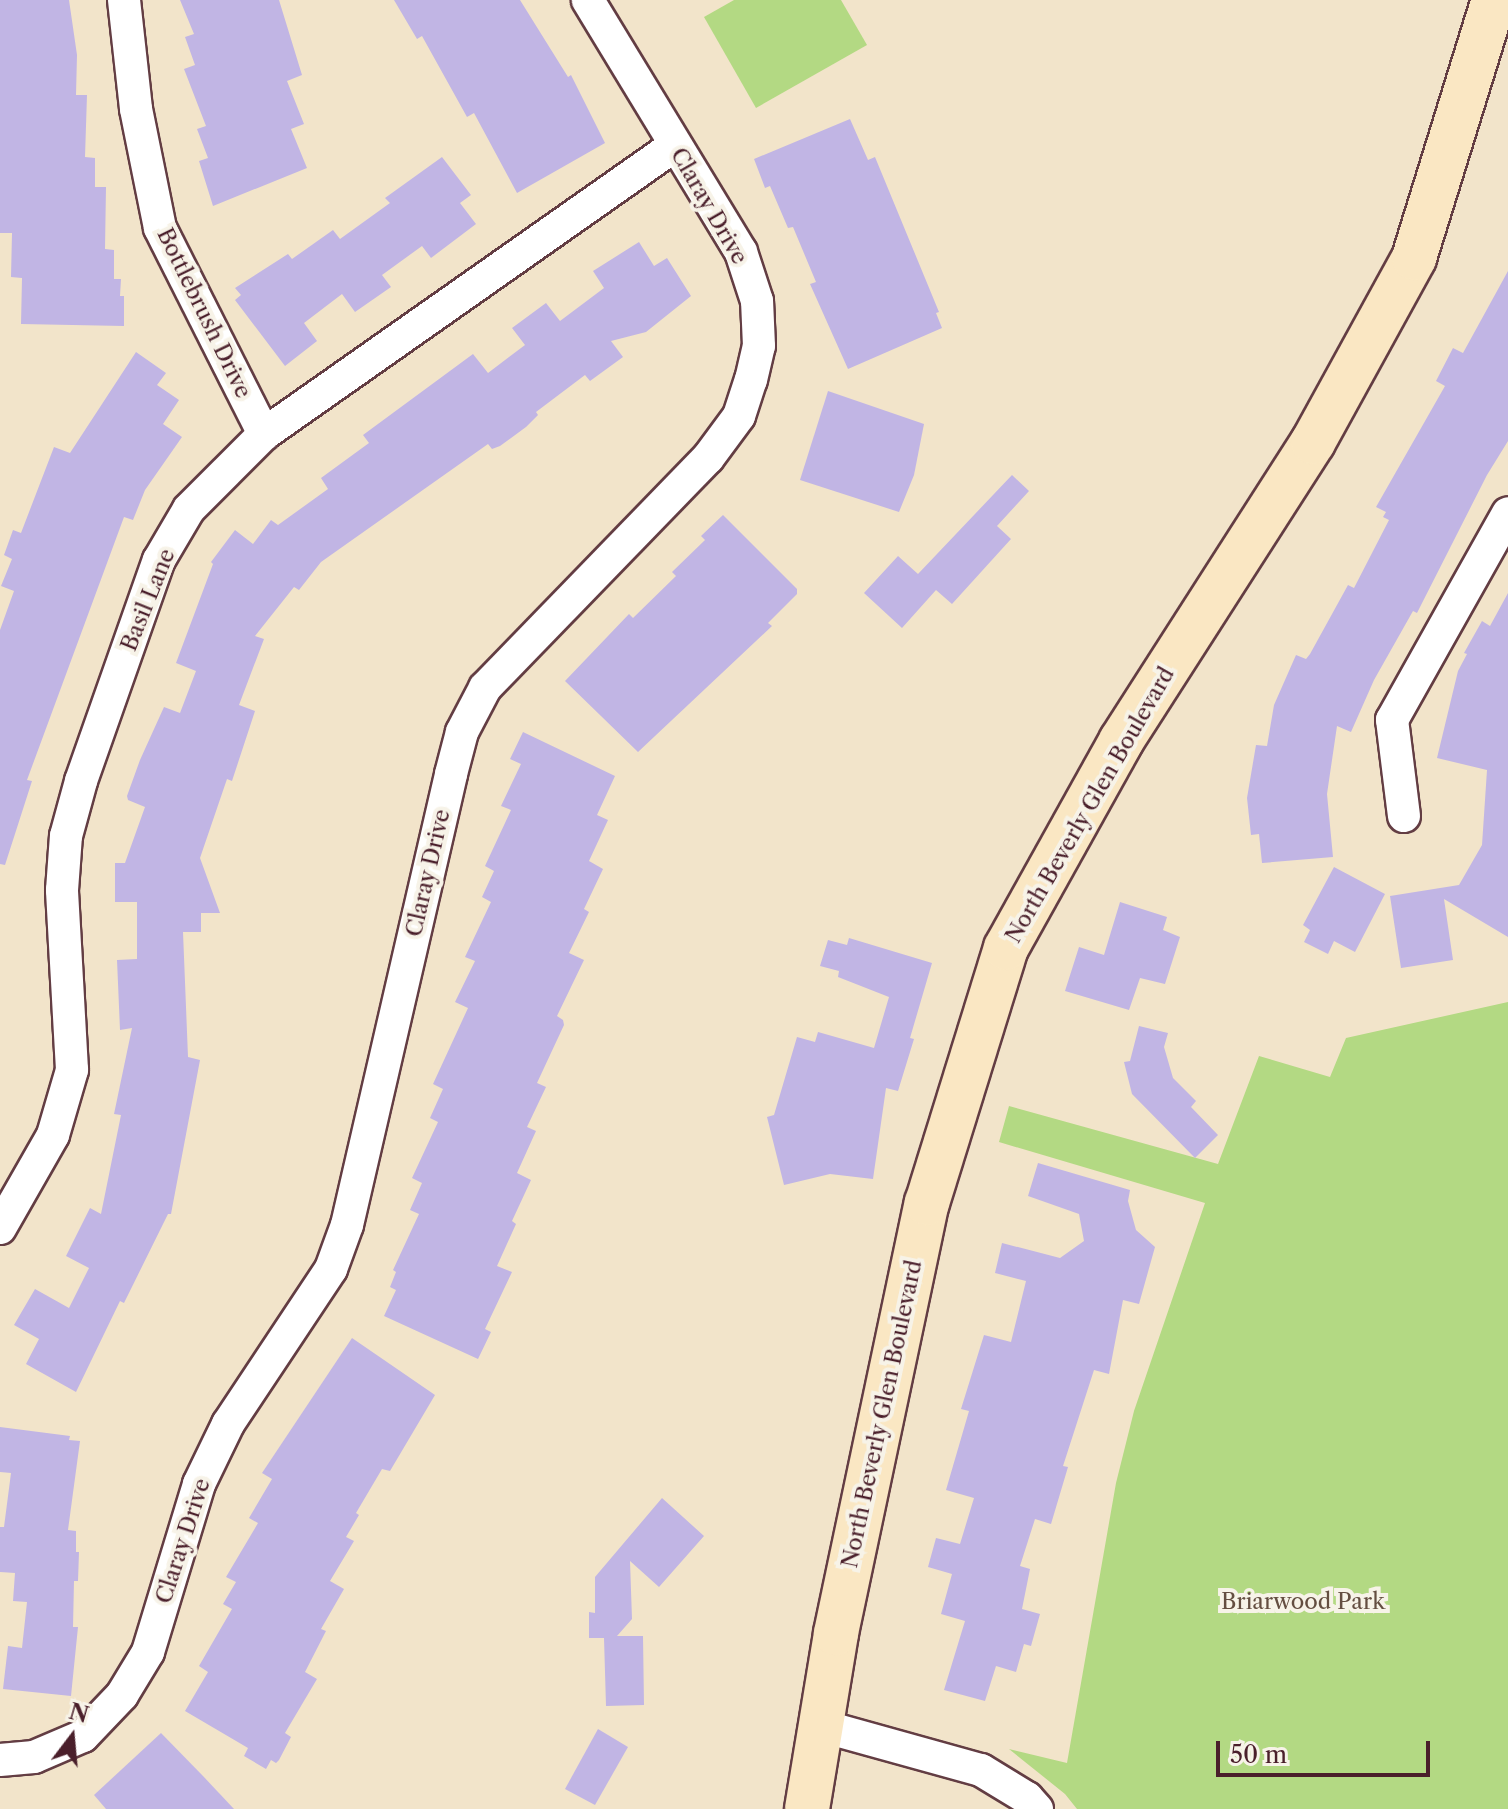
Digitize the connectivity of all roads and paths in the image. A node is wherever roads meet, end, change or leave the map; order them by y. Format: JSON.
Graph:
{"nodes":[{"id":1,"x":124,"y":0,"type":"edge"},
{"id":2,"x":588,"y":0,"type":"edge"},
{"id":3,"x":1494,"y":0,"type":"edge"},
{"id":4,"x":674,"y":146,"type":"junction"},
{"id":5,"x":264,"y":434,"type":"junction"},
{"id":6,"x":1508,"y":513,"type":"edge"},
{"id":7,"x":1404,"y":816,"type":"dead end"},
{"id":8,"x":0,"y":1228,"type":"edge"},
{"id":9,"x":822,"y":1726,"type":"junction"},
{"id":10,"x":0,"y":1760,"type":"edge"},
{"id":11,"x":807,"y":1809,"type":"edge"},
{"id":12,"x":1037,"y":1809,"type":"edge"}],
"edges":[{"from":1,"to":5,"type":"street","name":"Bottlebrush Drive"},
{"from":2,"to":4,"type":"street","name":"Claray Drive"},
{"from":3,"to":9,"type":"main road","name":"North Beverly Glen Boulevard"},
{"from":4,"to":5,"type":"street","name":"Basil Lane"},
{"from":4,"to":10,"type":"street","name":"Claray Drive"},
{"from":5,"to":8,"type":"street","name":"Basil Lane"},
{"from":6,"to":7,"type":"street"},
{"from":9,"to":11,"type":"main road","name":"North Beverly Glen Boulevard"},
{"from":9,"to":12,"type":"street"}]}
